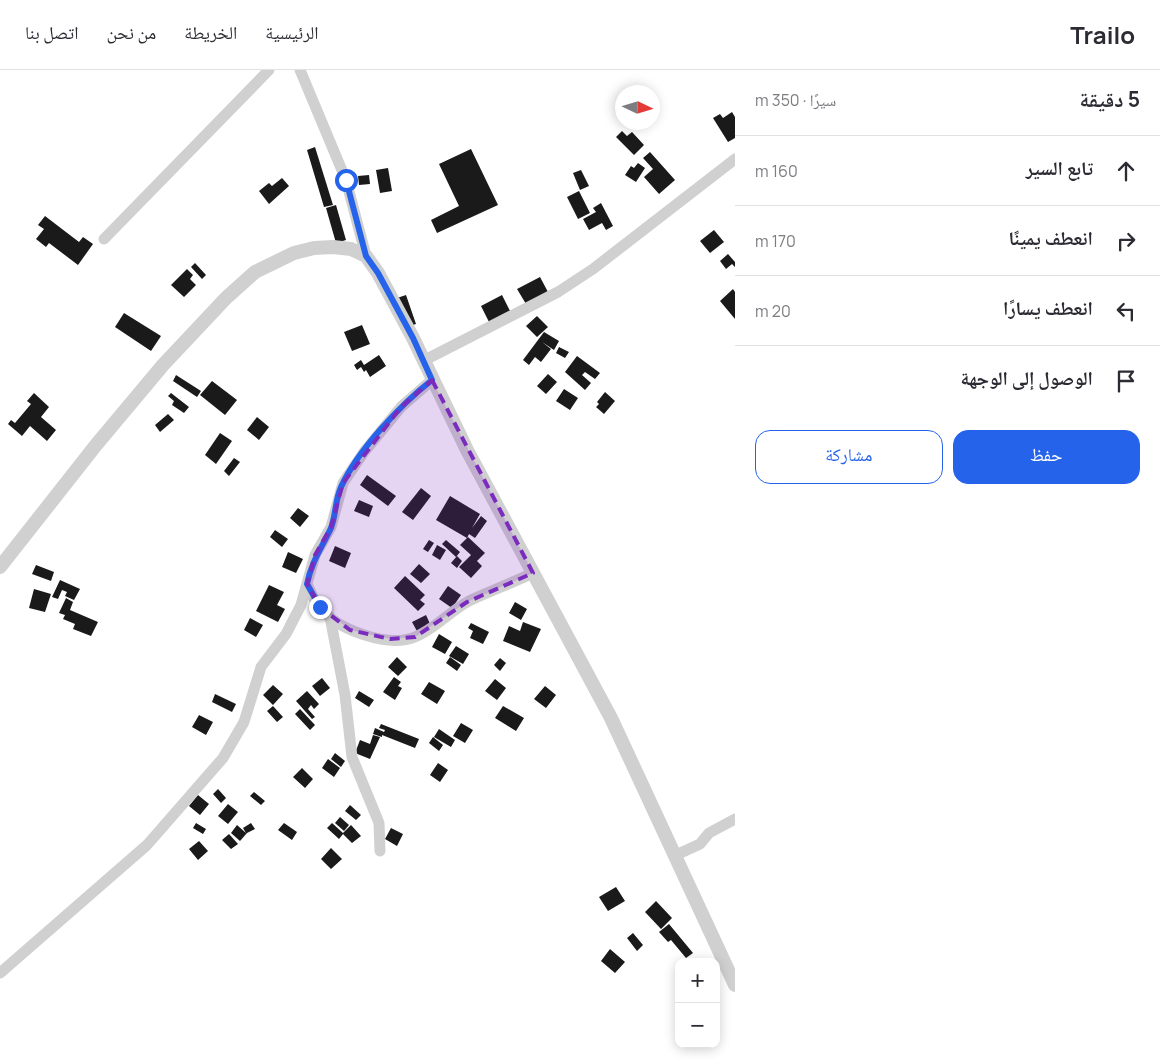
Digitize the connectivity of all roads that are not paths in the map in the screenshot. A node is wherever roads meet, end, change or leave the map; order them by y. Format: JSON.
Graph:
{"nodes":[{"id":1,"x":270,"y":70,"type":"edge"},
{"id":2,"x":300,"y":70,"type":"edge"},
{"id":3,"x":735,"y":160,"type":"edge"},
{"id":4,"x":104,"y":239,"type":"dead end"},
{"id":5,"x":366,"y":256,"type":"junction"},
{"id":6,"x":423,"y":360,"type":"junction"},
{"id":7,"x":432,"y":380,"type":"junction"},
{"id":8,"x":0,"y":567,"type":"edge"},
{"id":9,"x":533,"y":573,"type":"junction"},
{"id":10,"x":307,"y":584,"type":"junction"},
{"id":11,"x":330,"y":617,"type":"junction"},
{"id":12,"x":735,"y":819,"type":"edge"},
{"id":13,"x":380,"y":851,"type":"dead end"},
{"id":14,"x":676,"y":855,"type":"junction"},
{"id":15,"x":0,"y":973,"type":"edge"},
{"id":16,"x":735,"y":985,"type":"edge"}],
"edges":[{"from":1,"to":4,"type":"street"},
{"from":2,"to":5,"type":"street"},
{"from":3,"to":6,"type":"street"},
{"from":5,"to":6,"type":"street"},
{"from":5,"to":8,"type":"street"},
{"from":6,"to":7,"type":"street"},
{"from":7,"to":9,"type":"street"},
{"from":7,"to":10,"type":"street"},
{"from":9,"to":11,"type":"street"},
{"from":9,"to":14,"type":"street"},
{"from":10,"to":11,"type":"street"},
{"from":10,"to":15,"type":"street"},
{"from":11,"to":13,"type":"street"},
{"from":12,"to":14,"type":"street"},
{"from":14,"to":16,"type":"street"}]}
